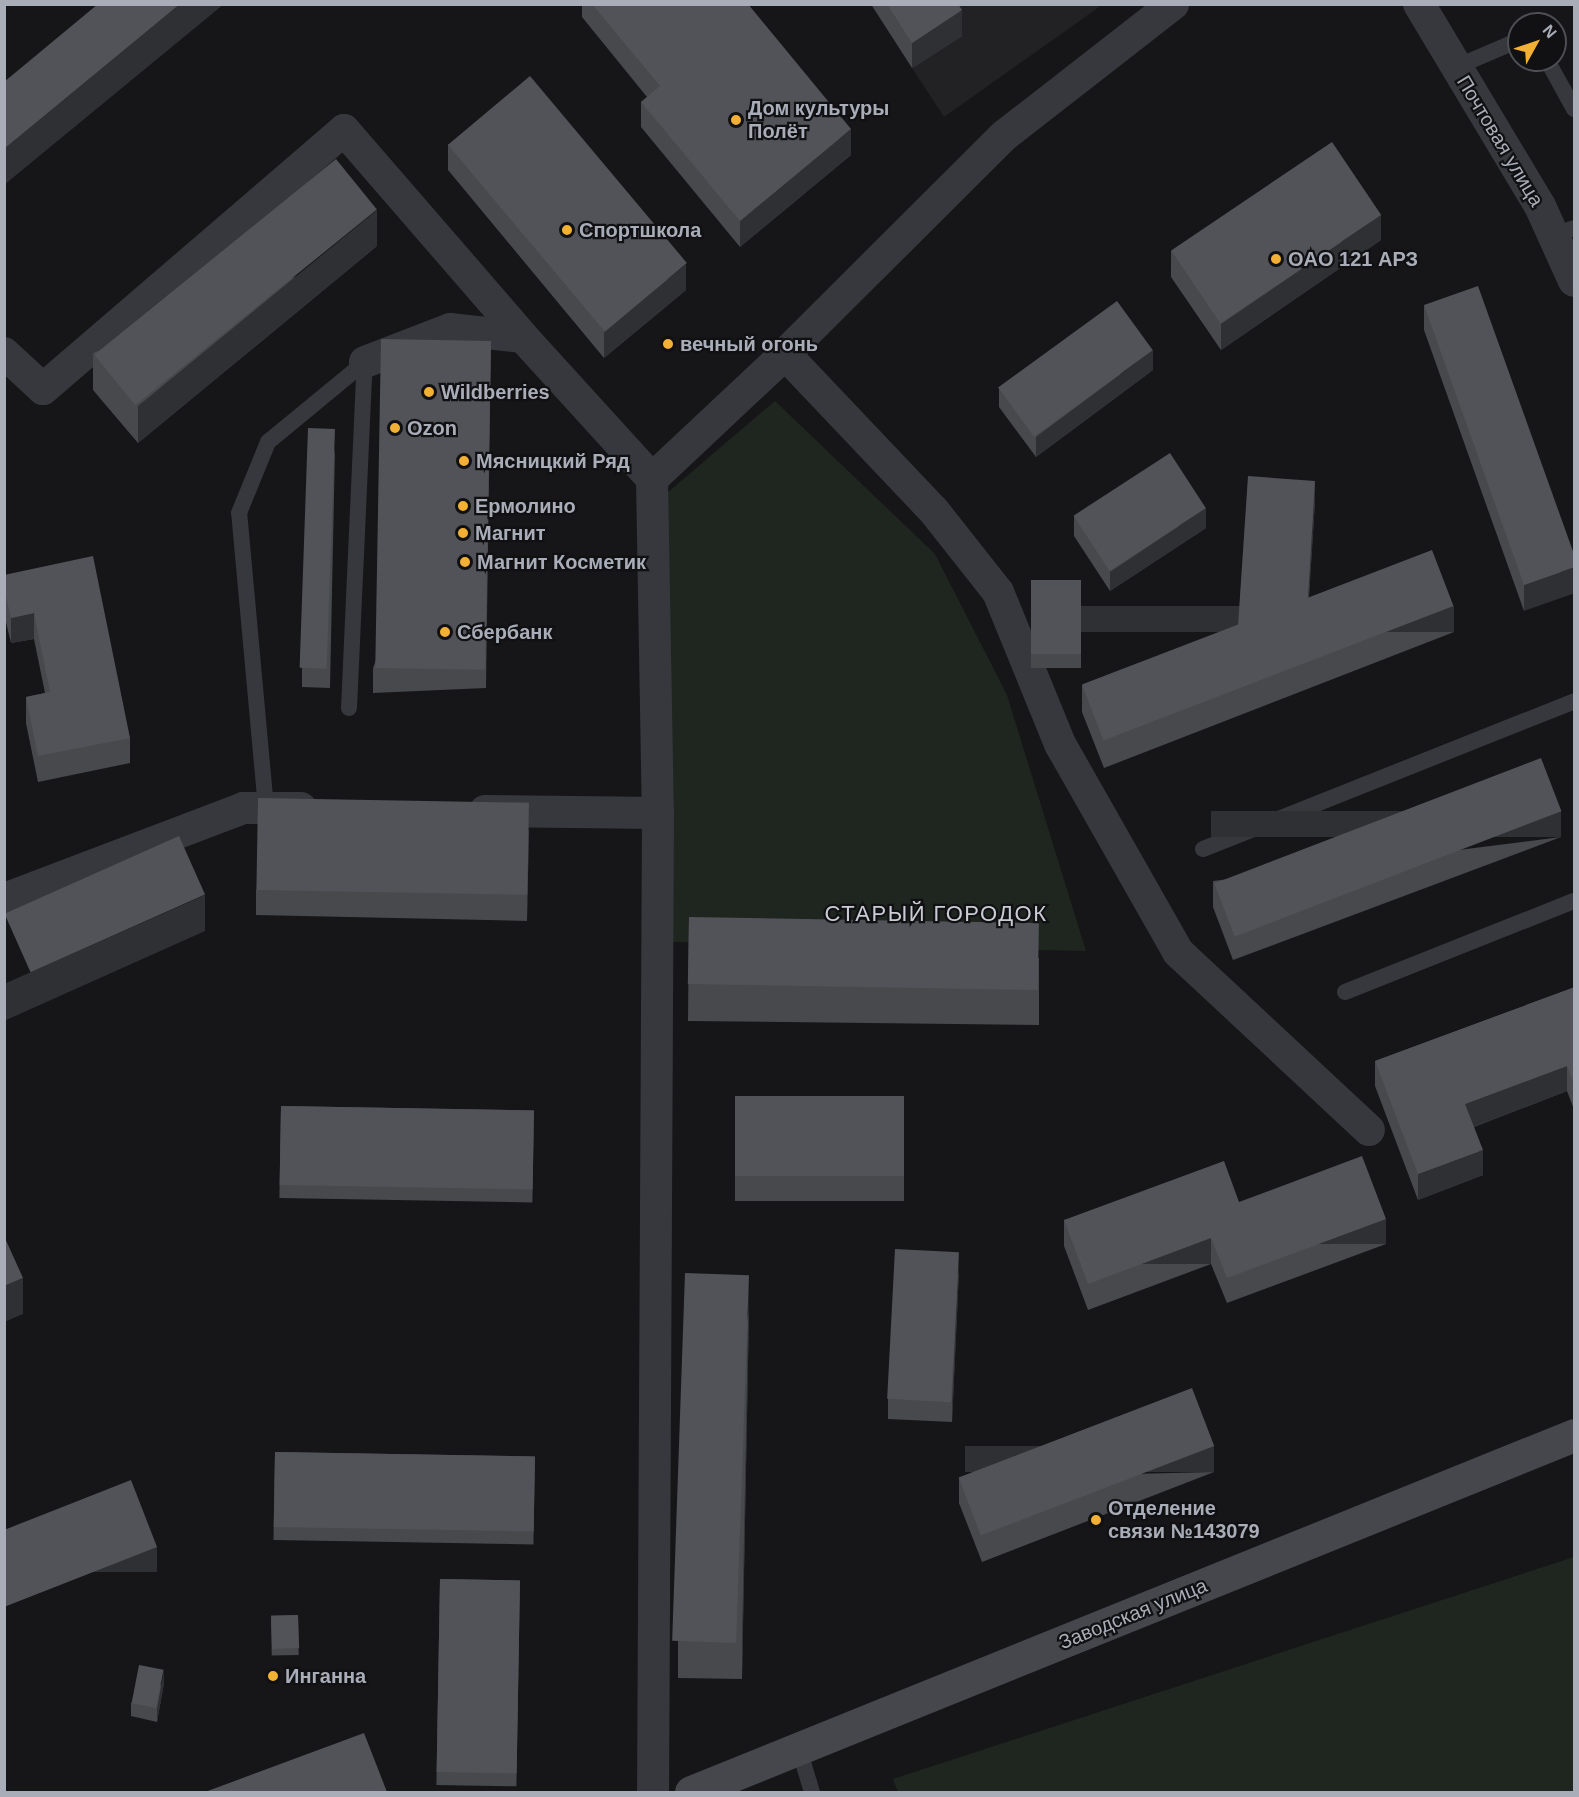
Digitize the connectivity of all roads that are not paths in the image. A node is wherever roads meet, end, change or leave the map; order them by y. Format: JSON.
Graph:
{"nodes":[{"id":1,"x":1173,"y":4,"type":"edge"},
{"id":2,"x":1419,"y":4,"type":"edge"},
{"id":3,"x":1507,"y":45,"type":"edge"},
{"id":4,"x":1456,"y":66,"type":"junction"},
{"id":5,"x":1554,"y":72,"type":"edge"},
{"id":6,"x":1575,"y":109,"type":"edge"},
{"id":7,"x":1564,"y":231,"type":"edge"},
{"id":8,"x":1575,"y":281,"type":"edge"},
{"id":9,"x":522,"y":337,"type":"junction"},
{"id":10,"x":4,"y":353,"type":"edge"},
{"id":11,"x":786,"y":354,"type":"junction"},
{"id":12,"x":365,"y":362,"type":"junction"},
{"id":13,"x":652,"y":479,"type":"junction"},
{"id":14,"x":1575,"y":701,"type":"edge"},
{"id":15,"x":349,"y":708,"type":"dead end"},
{"id":16,"x":266,"y":808,"type":"junction"},
{"id":17,"x":326,"y":809,"type":"edge"},
{"id":18,"x":456,"y":810,"type":"edge"},
{"id":19,"x":658,"y":813,"type":"junction"},
{"id":20,"x":1203,"y":849,"type":"dead end"},
{"id":21,"x":4,"y":899,"type":"edge"},
{"id":22,"x":1575,"y":901,"type":"edge"},
{"id":23,"x":1345,"y":992,"type":"dead end"},
{"id":24,"x":1369,"y":1130,"type":"dead end"},
{"id":25,"x":1575,"y":1435,"type":"edge"},
{"id":26,"x":800,"y":1749,"type":"junction"},
{"id":27,"x":653,"y":1792,"type":"edge"},
{"id":28,"x":692,"y":1792,"type":"edge"},
{"id":29,"x":812,"y":1792,"type":"edge"}],
"edges":[{"from":1,"to":11,"type":"street"},
{"from":2,"to":4,"type":"street","name":"Почтовая улица"},
{"from":3,"to":4,"type":"lane"},
{"from":4,"to":7,"type":"street","name":"Почтовая улица"},
{"from":5,"to":6,"type":"lane"},
{"from":7,"to":8,"type":"street","name":"Почтовая улица"},
{"from":9,"to":10,"type":"street"},
{"from":9,"to":12,"type":"street"},
{"from":9,"to":13,"type":"street"},
{"from":11,"to":13,"type":"street"},
{"from":11,"to":24,"type":"street"},
{"from":12,"to":15,"type":"lane"},
{"from":12,"to":16,"type":"lane"},
{"from":13,"to":19,"type":"street"},
{"from":14,"to":20,"type":"lane"},
{"from":16,"to":17,"type":"street"},
{"from":16,"to":21,"type":"street"},
{"from":18,"to":19,"type":"street"},
{"from":19,"to":27,"type":"street"},
{"from":22,"to":23,"type":"lane"},
{"from":25,"to":26,"type":"main road","name":"Заводская улица"},
{"from":26,"to":28,"type":"main road","name":"Заводская улица"},
{"from":26,"to":29,"type":"lane"}]}
